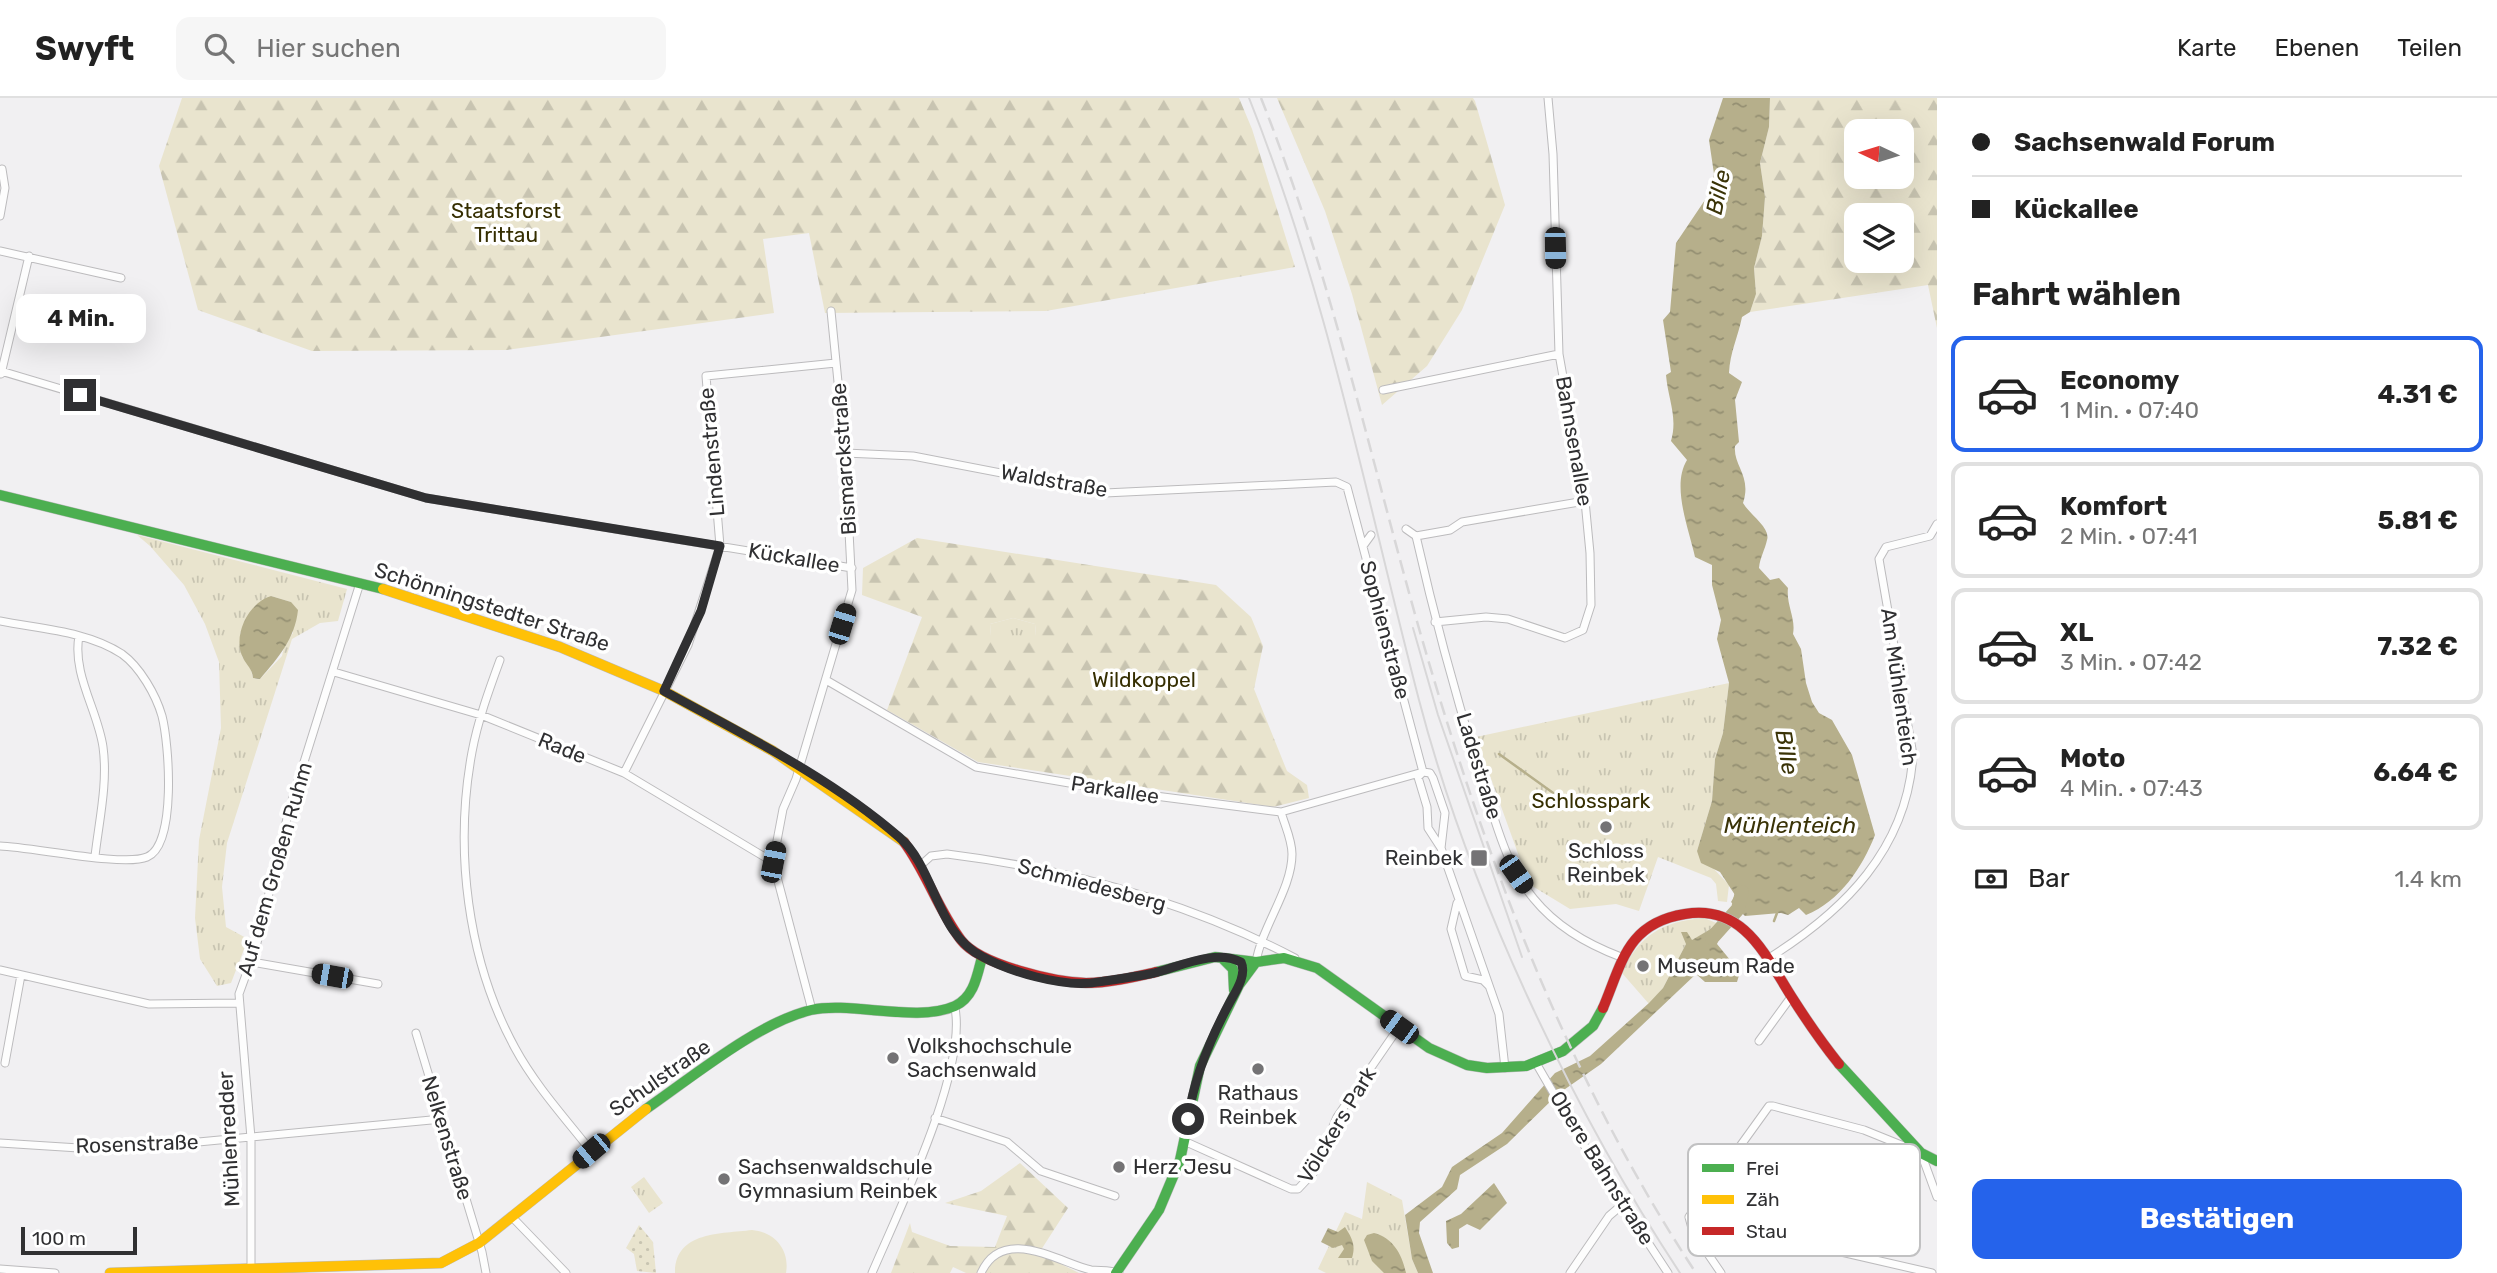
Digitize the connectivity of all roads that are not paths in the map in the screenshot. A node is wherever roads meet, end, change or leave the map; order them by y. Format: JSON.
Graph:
{"nodes":[{"id":1,"x":1548,"y":98,"type":"edge"},
{"id":2,"x":2,"y":169,"type":"dead end"},
{"id":3,"x":0,"y":216,"type":"edge"},
{"id":4,"x":0,"y":251,"type":"edge"},
{"id":5,"x":29,"y":256,"type":"junction"},
{"id":6,"x":121,"y":278,"type":"dead end"},
{"id":7,"x":831,"y":311,"type":"dead end"},
{"id":8,"x":1559,"y":355,"type":"junction"},
{"id":9,"x":836,"y":363,"type":"junction"},
{"id":10,"x":1,"y":374,"type":"edge"},
{"id":11,"x":1383,"y":390,"type":"dead end"},
{"id":12,"x":845,"y":453,"type":"junction"},
{"id":13,"x":1347,"y":487,"type":"joint"},
{"id":14,"x":0,"y":495,"type":"edge"},
{"id":15,"x":1585,"y":501,"type":"junction"},
{"id":16,"x":1937,"y":524,"type":"edge"},
{"id":17,"x":1406,"y":529,"type":"dead end"},
{"id":18,"x":1371,"y":535,"type":"dead end"},
{"id":19,"x":1416,"y":536,"type":"junction"},
{"id":20,"x":720,"y":546,"type":"junction"},
{"id":21,"x":1363,"y":546,"type":"junction"},
{"id":22,"x":852,"y":568,"type":"junction"},
{"id":23,"x":360,"y":583,"type":"junction"},
{"id":24,"x":0,"y":621,"type":"edge"},
{"id":25,"x":1435,"y":622,"type":"junction"},
{"id":26,"x":79,"y":636,"type":"junction"},
{"id":27,"x":499,"y":660,"type":"dead end"},
{"id":28,"x":334,"y":672,"type":"junction"},
{"id":29,"x":825,"y":680,"type":"junction"},
{"id":30,"x":664,"y":691,"type":"junction"},
{"id":31,"x":481,"y":715,"type":"junction"},
{"id":32,"x":799,"y":767,"type":"junction"},
{"id":33,"x":1423,"y":772,"type":"junction"},
{"id":34,"x":624,"y":773,"type":"junction"},
{"id":35,"x":1281,"y":812,"type":"junction"},
{"id":36,"x":0,"y":846,"type":"edge"},
{"id":37,"x":1441,"y":848,"type":"junction"},
{"id":38,"x":95,"y":856,"type":"junction"},
{"id":39,"x":773,"y":862,"type":"junction"},
{"id":40,"x":921,"y":865,"type":"junction"},
{"id":41,"x":1457,"y":897,"type":"junction"},
{"id":42,"x":1260,"y":940,"type":"junction"},
{"id":43,"x":982,"y":957,"type":"junction"},
{"id":44,"x":1221,"y":957,"type":"junction"},
{"id":45,"x":1621,"y":957,"type":"junction"},
{"id":46,"x":1769,"y":958,"type":"junction"},
{"id":47,"x":1240,"y":960,"type":"junction"},
{"id":48,"x":1299,"y":960,"type":"junction"},
{"id":49,"x":252,"y":962,"type":"junction"},
{"id":50,"x":1256,"y":962,"type":"junction"},
{"id":51,"x":0,"y":970,"type":"edge"},
{"id":52,"x":21,"y":975,"type":"junction"},
{"id":53,"x":378,"y":984,"type":"dead end"},
{"id":54,"x":1239,"y":985,"type":"junction"},
{"id":55,"x":1490,"y":986,"type":"junction"},
{"id":56,"x":1234,"y":996,"type":"junction"},
{"id":57,"x":1791,"y":997,"type":"junction"},
{"id":58,"x":239,"y":1003,"type":"junction"},
{"id":59,"x":955,"y":1008,"type":"junction"},
{"id":60,"x":812,"y":1010,"type":"junction"},
{"id":61,"x":1399,"y":1027,"type":"junction"},
{"id":62,"x":416,"y":1033,"type":"dead end"},
{"id":63,"x":1759,"y":1041,"type":"dead end"},
{"id":64,"x":5,"y":1063,"type":"dead end"},
{"id":65,"x":1536,"y":1063,"type":"junction"},
{"id":66,"x":1505,"y":1068,"type":"junction"},
{"id":67,"x":936,"y":1118,"type":"junction"},
{"id":68,"x":442,"y":1119,"type":"junction"},
{"id":69,"x":251,"y":1138,"type":"junction"},
{"id":70,"x":1184,"y":1142,"type":"junction"},
{"id":71,"x":0,"y":1143,"type":"edge"},
{"id":72,"x":1742,"y":1144,"type":"edge"},
{"id":73,"x":1899,"y":1144,"type":"edge"},
{"id":74,"x":1913,"y":1144,"type":"edge"},
{"id":75,"x":591,"y":1151,"type":"junction"},
{"id":76,"x":1921,"y":1153,"type":"joint"},
{"id":77,"x":1937,"y":1161,"type":"edge"},
{"id":78,"x":1115,"y":1196,"type":"dead end"},
{"id":79,"x":1937,"y":1198,"type":"edge"},
{"id":80,"x":1623,"y":1204,"type":"junction"},
{"id":81,"x":513,"y":1218,"type":"junction"},
{"id":82,"x":479,"y":1243,"type":"junction"},
{"id":83,"x":1709,"y":1256,"type":"edge"},
{"id":84,"x":1858,"y":1256,"type":"edge"},
{"id":85,"x":0,"y":1269,"type":"edge"},
{"id":86,"x":251,"y":1270,"type":"edge"},
{"id":87,"x":1117,"y":1272,"type":"edge"},
{"id":88,"x":55,"y":1273,"type":"edge"},
{"id":89,"x":110,"y":1273,"type":"edge"},
{"id":90,"x":485,"y":1273,"type":"edge"},
{"id":91,"x":566,"y":1273,"type":"edge"},
{"id":92,"x":872,"y":1273,"type":"edge"},
{"id":93,"x":981,"y":1273,"type":"edge"},
{"id":94,"x":1570,"y":1273,"type":"edge"},
{"id":95,"x":1668,"y":1273,"type":"edge"},
{"id":96,"x":1721,"y":1273,"type":"edge"},
{"id":97,"x":1932,"y":1273,"type":"edge"}],
"edges":[{"from":1,"to":8,"type":"street","name":"Bahnsenallee"},
{"from":2,"to":3,"type":"street"},
{"from":4,"to":5,"type":"street"},
{"from":5,"to":6,"type":"street"},
{"from":5,"to":10,"type":"street"},
{"from":7,"to":9,"type":"street","name":"Bismarckstraße"},
{"from":8,"to":11,"type":"street"},
{"from":8,"to":15,"type":"street","name":"Bahnsenallee"},
{"from":9,"to":12,"type":"street","name":"Bismarckstraße"},
{"from":9,"to":20,"type":"street","name":"Lindenstraße"},
{"from":10,"to":20,"type":"street","name":"Kückallee"},
{"from":12,"to":13,"type":"street","name":"Waldstraße"},
{"from":12,"to":22,"type":"street","name":"Bismarckstraße"},
{"from":13,"to":21,"type":"street","name":"Sophienstraße"},
{"from":14,"to":23,"type":"main road","name":"Schönningstedter Straße"},
{"from":15,"to":19,"type":"street"},
{"from":15,"to":25,"type":"street","name":"Bahnsenallee"},
{"from":16,"to":46,"type":"street","name":"Am Mühlenteich"},
{"from":17,"to":19,"type":"street"},
{"from":18,"to":21,"type":"street"},
{"from":19,"to":25,"type":"street","name":"Ladestraße"},
{"from":20,"to":22,"type":"street","name":"Kückallee"},
{"from":20,"to":30,"type":"street","name":"Lindenstraße"},
{"from":21,"to":33,"type":"street","name":"Sophienstraße"},
{"from":22,"to":29,"type":"street","name":"Bismarckstraße"},
{"from":23,"to":28,"type":"street","name":"Auf dem Großen Ruhm"},
{"from":23,"to":30,"type":"main road","name":"Schönningstedter Straße"},
{"from":24,"to":26,"type":"street"},
{"from":25,"to":45,"type":"street","name":"Ladestraße"},
{"from":26,"to":38,"type":"street"},
{"from":26,"to":38,"type":"street"},
{"from":27,"to":31,"type":"street"},
{"from":28,"to":31,"type":"street","name":"Rade"},
{"from":28,"to":49,"type":"street","name":"Auf dem Großen Ruhm"},
{"from":29,"to":32,"type":"street","name":"Bismarckstraße"},
{"from":29,"to":35,"type":"street","name":"Parkallee"},
{"from":30,"to":32,"type":"main road","name":"Schönningstedter Straße"},
{"from":30,"to":34,"type":"street","name":"Lindenstraße"},
{"from":31,"to":34,"type":"street","name":"Rade"},
{"from":31,"to":75,"type":"street"},
{"from":32,"to":39,"type":"street","name":"Bismarckstraße"},
{"from":32,"to":40,"type":"main road","name":"Schönningstedter Straße"},
{"from":33,"to":35,"type":"street","name":"Parkallee"},
{"from":33,"to":37,"type":"street","name":"Sophienstraße"},
{"from":33,"to":37,"type":"street","name":"Sophienstraße"},
{"from":34,"to":39,"type":"street","name":"Rade"},
{"from":35,"to":42,"type":"street"},
{"from":36,"to":38,"type":"street"},
{"from":37,"to":41,"type":"street","name":"Sophienstraße"},
{"from":39,"to":60,"type":"street"},
{"from":40,"to":42,"type":"street","name":"Schmiedesberg"},
{"from":40,"to":43,"type":"main road","name":"Schönningstedter Straße"},
{"from":41,"to":55,"type":"street","name":"Sophienstraße"},
{"from":41,"to":55,"type":"street","name":"Sophienstraße"},
{"from":42,"to":48,"type":"street","name":"Schmiedesberg"},
{"from":42,"to":50,"type":"street"},
{"from":43,"to":44,"type":"main road"},
{"from":43,"to":59,"type":"main road"},
{"from":44,"to":47,"type":"main road"},
{"from":44,"to":56,"type":"main road"},
{"from":45,"to":46,"type":"main road"},
{"from":45,"to":65,"type":"main road"},
{"from":46,"to":57,"type":"main road"},
{"from":47,"to":50,"type":"main road"},
{"from":47,"to":54,"type":"main road"},
{"from":48,"to":50,"type":"main road"},
{"from":48,"to":61,"type":"main road"},
{"from":49,"to":53,"type":"street"},
{"from":49,"to":58,"type":"street","name":"Auf dem Großen Ruhm"},
{"from":50,"to":54,"type":"main road"},
{"from":51,"to":52,"type":"street","name":"Auf dem Großen Ruhm"},
{"from":52,"to":58,"type":"street","name":"Auf dem Großen Ruhm"},
{"from":52,"to":64,"type":"street"},
{"from":54,"to":56,"type":"main road"},
{"from":55,"to":66,"type":"street","name":"Sophienstraße"},
{"from":56,"to":70,"type":"main road"},
{"from":57,"to":63,"type":"street"},
{"from":57,"to":74,"type":"main road"},
{"from":58,"to":69,"type":"street","name":"Mühlenredder"},
{"from":59,"to":60,"type":"main road","name":"Schulstraße"},
{"from":59,"to":67,"type":"street"},
{"from":60,"to":75,"type":"main road","name":"Schulstraße"},
{"from":61,"to":66,"type":"main road"},
{"from":61,"to":70,"type":"street","name":"Völckers Park"},
{"from":62,"to":68,"type":"street","name":"Nelkenstraße"},
{"from":65,"to":66,"type":"main road"},
{"from":65,"to":80,"type":"street","name":"Obere Bahnstraße"},
{"from":67,"to":78,"type":"street"},
{"from":67,"to":92,"type":"street"},
{"from":68,"to":69,"type":"street","name":"Rosenstraße"},
{"from":68,"to":82,"type":"street","name":"Nelkenstraße"},
{"from":69,"to":71,"type":"street","name":"Rosenstraße"},
{"from":69,"to":86,"type":"street","name":"Mühlenredder"},
{"from":70,"to":87,"type":"main road"},
{"from":72,"to":73,"type":"street"},
{"from":75,"to":81,"type":"main road","name":"Schulstraße"},
{"from":76,"to":77,"type":"main road"},
{"from":76,"to":79,"type":"street"},
{"from":80,"to":94,"type":"street"},
{"from":80,"to":95,"type":"street","name":"Obere Bahnstraße"},
{"from":81,"to":82,"type":"main road","name":"Schulstraße"},
{"from":81,"to":91,"type":"street"},
{"from":82,"to":86,"type":"main road","name":"Schulstraße"},
{"from":82,"to":90,"type":"street","name":"Nelkenstraße"},
{"from":83,"to":96,"type":"street"},
{"from":84,"to":97,"type":"street"},
{"from":85,"to":88,"type":"street"},
{"from":86,"to":89,"type":"main road","name":"Schulstraße"},
{"from":87,"to":93,"type":"street"}]}
